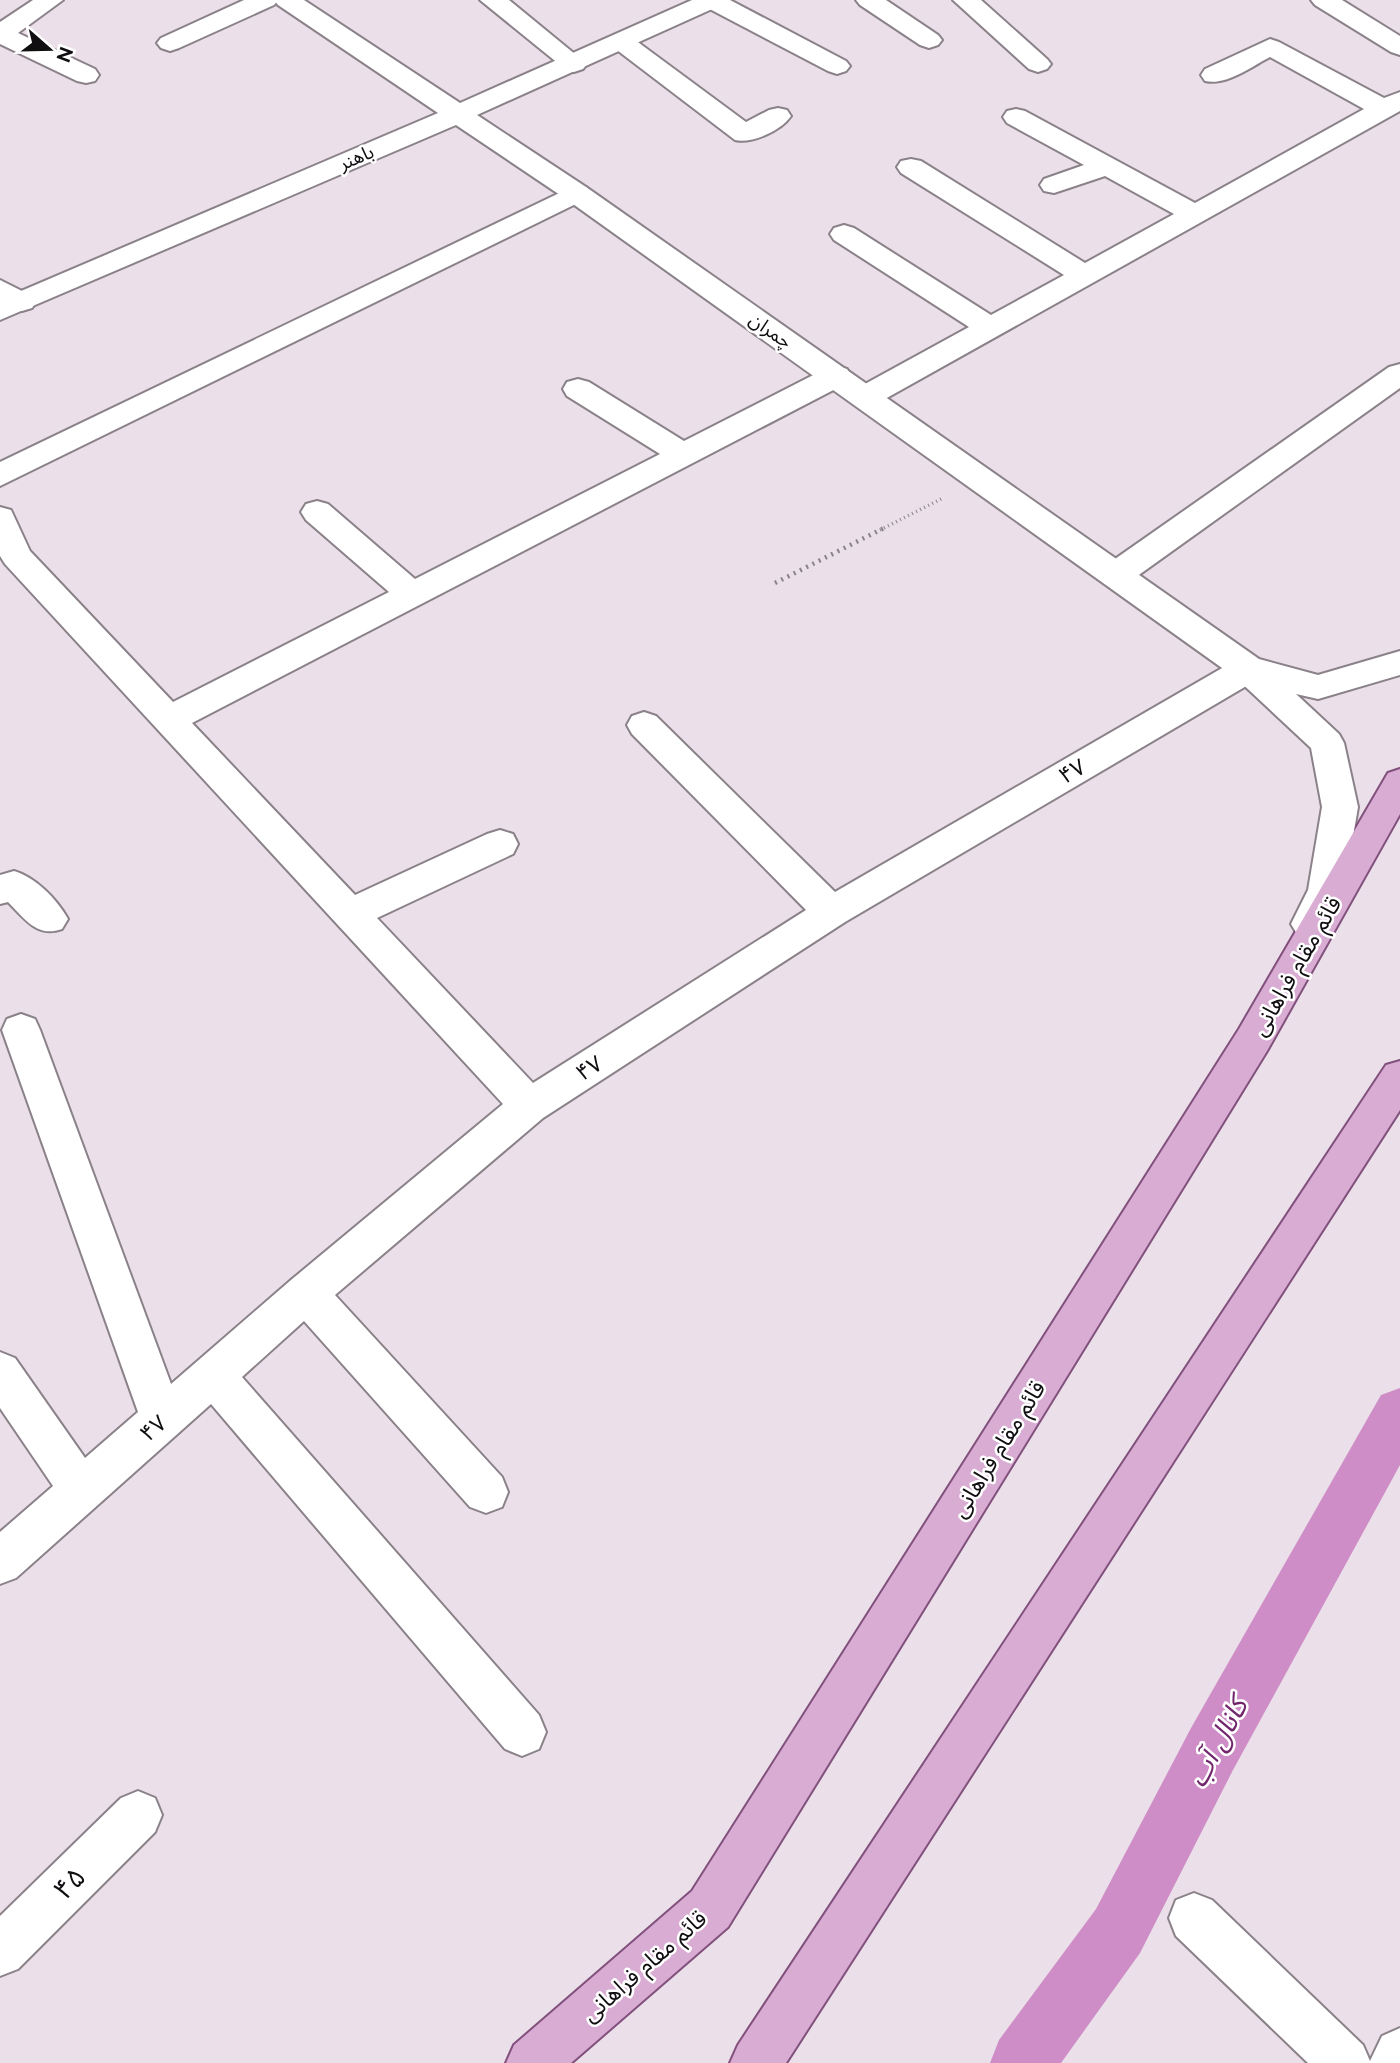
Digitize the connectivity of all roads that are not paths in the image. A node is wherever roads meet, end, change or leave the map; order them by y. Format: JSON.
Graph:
{"nodes":[{"id":1,"x":265,"y":0,"type":"edge"},
{"id":2,"x":287,"y":0,"type":"edge"},
{"id":3,"x":493,"y":0,"type":"edge"},
{"id":4,"x":712,"y":0,"type":"edge"},
{"id":5,"x":869,"y":0,"type":"edge"},
{"id":6,"x":966,"y":0,"type":"edge"},
{"id":7,"x":1324,"y":0,"type":"edge"},
{"id":8,"x":34,"y":4,"type":"edge"},
{"id":9,"x":929,"y":40,"type":"dead end"},
{"id":10,"x":622,"y":42,"type":"junction"},
{"id":11,"x":170,"y":43,"type":"dead end"},
{"id":12,"x":1400,"y":47,"type":"edge"},
{"id":13,"x":574,"y":64,"type":"junction"},
{"id":14,"x":1038,"y":64,"type":"dead end"},
{"id":15,"x":837,"y":66,"type":"dead end"},
{"id":16,"x":86,"y":75,"type":"dead end"},
{"id":17,"x":1214,"y":75,"type":"dead end"},
{"id":18,"x":1392,"y":104,"type":"edge"},
{"id":19,"x":457,"y":113,"type":"junction"},
{"id":20,"x":778,"y":116,"type":"dead end"},
{"id":21,"x":1016,"y":117,"type":"dead end"},
{"id":22,"x":1107,"y":166,"type":"junction"},
{"id":23,"x":911,"y":167,"type":"dead end"},
{"id":24,"x":1054,"y":185,"type":"dead end"},
{"id":25,"x":576,"y":193,"type":"junction"},
{"id":26,"x":1195,"y":214,"type":"junction"},
{"id":27,"x":844,"y":234,"type":"dead end"},
{"id":28,"x":1084,"y":275,"type":"junction"},
{"id":29,"x":7,"y":301,"type":"edge"},
{"id":30,"x":990,"y":327,"type":"junction"},
{"id":31,"x":1400,"y":374,"type":"edge"},
{"id":32,"x":836,"y":376,"type":"junction"},
{"id":33,"x":578,"y":389,"type":"dead end"},
{"id":34,"x":865,"y":397,"type":"junction"},
{"id":35,"x":684,"y":455,"type":"junction"},
{"id":36,"x":0,"y":475,"type":"edge"},
{"id":37,"x":317,"y":512,"type":"dead end"},
{"id":38,"x":0,"y":518,"type":"edge"},
{"id":39,"x":8,"y":560,"type":"edge"},
{"id":40,"x":1117,"y":575,"type":"junction"},
{"id":41,"x":412,"y":594,"type":"junction"},
{"id":42,"x":1400,"y":663,"type":"edge"},
{"id":43,"x":1248,"y":669,"type":"junction"},
{"id":44,"x":168,"y":720,"type":"junction"},
{"id":45,"x":644,"y":725,"type":"dead end"},
{"id":46,"x":1400,"y":782,"type":"edge"},
{"id":47,"x":500,"y":844,"type":"dead end"},
{"id":48,"x":0,"y":890,"type":"edge"},
{"id":49,"x":832,"y":912,"type":"junction"},
{"id":50,"x":350,"y":914,"type":"junction"},
{"id":51,"x":49,"y":919,"type":"dead end"},
{"id":52,"x":21,"y":1030,"type":"dead end"},
{"id":53,"x":1254,"y":1040,"type":"junction"},
{"id":54,"x":1400,"y":1077,"type":"edge"},
{"id":55,"x":529,"y":1106,"type":"junction"},
{"id":56,"x":306,"y":1293,"type":"junction"},
{"id":57,"x":0,"y":1372,"type":"edge"},
{"id":58,"x":213,"y":1375,"type":"junction"},
{"id":59,"x":163,"y":1420,"type":"junction"},
{"id":60,"x":82,"y":1491,"type":"junction"},
{"id":61,"x":486,"y":1492,"type":"dead end"},
{"id":62,"x":0,"y":1562,"type":"edge"},
{"id":63,"x":523,"y":1732,"type":"dead end"},
{"id":64,"x":138,"y":1815,"type":"dead end"},
{"id":65,"x":1194,"y":1918,"type":"dead end"},
{"id":66,"x":0,"y":1951,"type":"edge"},
{"id":67,"x":1400,"y":2054,"type":"edge"},
{"id":68,"x":531,"y":2063,"type":"edge"},
{"id":69,"x":756,"y":2063,"type":"edge"},
{"id":70,"x":1345,"y":2063,"type":"edge"},
{"id":71,"x":1395,"y":2063,"type":"edge"}],
"edges":[{"from":1,"to":11,"type":"street"},
{"from":2,"to":19,"type":"street","name":"چمران"},
{"from":3,"to":13,"type":"street"},
{"from":4,"to":10,"type":"street","name":"باهنر"},
{"from":4,"to":15,"type":"street"},
{"from":5,"to":9,"type":"street"},
{"from":6,"to":14,"type":"street"},
{"from":7,"to":12,"type":"street"},
{"from":8,"to":16,"type":"street"},
{"from":10,"to":13,"type":"street","name":"باهنر"},
{"from":10,"to":20,"type":"street"},
{"from":13,"to":19,"type":"street","name":"باهنر"},
{"from":17,"to":18,"type":"street"},
{"from":18,"to":26,"type":"street"},
{"from":19,"to":25,"type":"street","name":"چمران"},
{"from":19,"to":29,"type":"street","name":"باهنر"},
{"from":21,"to":22,"type":"street"},
{"from":22,"to":24,"type":"street"},
{"from":22,"to":26,"type":"street"},
{"from":23,"to":28,"type":"street"},
{"from":25,"to":32,"type":"street","name":"چمران"},
{"from":25,"to":36,"type":"street"},
{"from":26,"to":28,"type":"street"},
{"from":27,"to":30,"type":"street"},
{"from":28,"to":30,"type":"street"},
{"from":30,"to":34,"type":"street"},
{"from":31,"to":40,"type":"street"},
{"from":32,"to":34,"type":"street","name":"چمران"},
{"from":32,"to":35,"type":"street"},
{"from":33,"to":35,"type":"street"},
{"from":34,"to":40,"type":"street","name":"چمران"},
{"from":35,"to":41,"type":"street"},
{"from":37,"to":41,"type":"street"},
{"from":38,"to":39,"type":"street"},
{"from":39,"to":44,"type":"street"},
{"from":40,"to":43,"type":"street","name":"چمران"},
{"from":41,"to":44,"type":"street"},
{"from":42,"to":43,"type":"street"},
{"from":43,"to":49,"type":"street","name":"۴۷"},
{"from":43,"to":53,"type":"street"},
{"from":44,"to":50,"type":"street"},
{"from":45,"to":49,"type":"street"},
{"from":46,"to":53,"type":"main road","name":"قائم مقام فراهانی"},
{"from":47,"to":50,"type":"street"},
{"from":48,"to":51,"type":"street"},
{"from":49,"to":55,"type":"street","name":"۴۷"},
{"from":50,"to":55,"type":"street"},
{"from":52,"to":59,"type":"street"},
{"from":53,"to":68,"type":"main road","name":"قائم مقام فراهانی"},
{"from":54,"to":69,"type":"main road"},
{"from":55,"to":56,"type":"street","name":"۴۷"},
{"from":56,"to":58,"type":"street","name":"۴۷"},
{"from":56,"to":61,"type":"street"},
{"from":57,"to":60,"type":"street"},
{"from":58,"to":59,"type":"street","name":"۴۷"},
{"from":58,"to":63,"type":"street"},
{"from":59,"to":60,"type":"street","name":"۴۷"},
{"from":60,"to":62,"type":"street","name":"۴۷"},
{"from":64,"to":66,"type":"street","name":"۴۵"},
{"from":65,"to":70,"type":"street"},
{"from":67,"to":71,"type":"street"}]}
